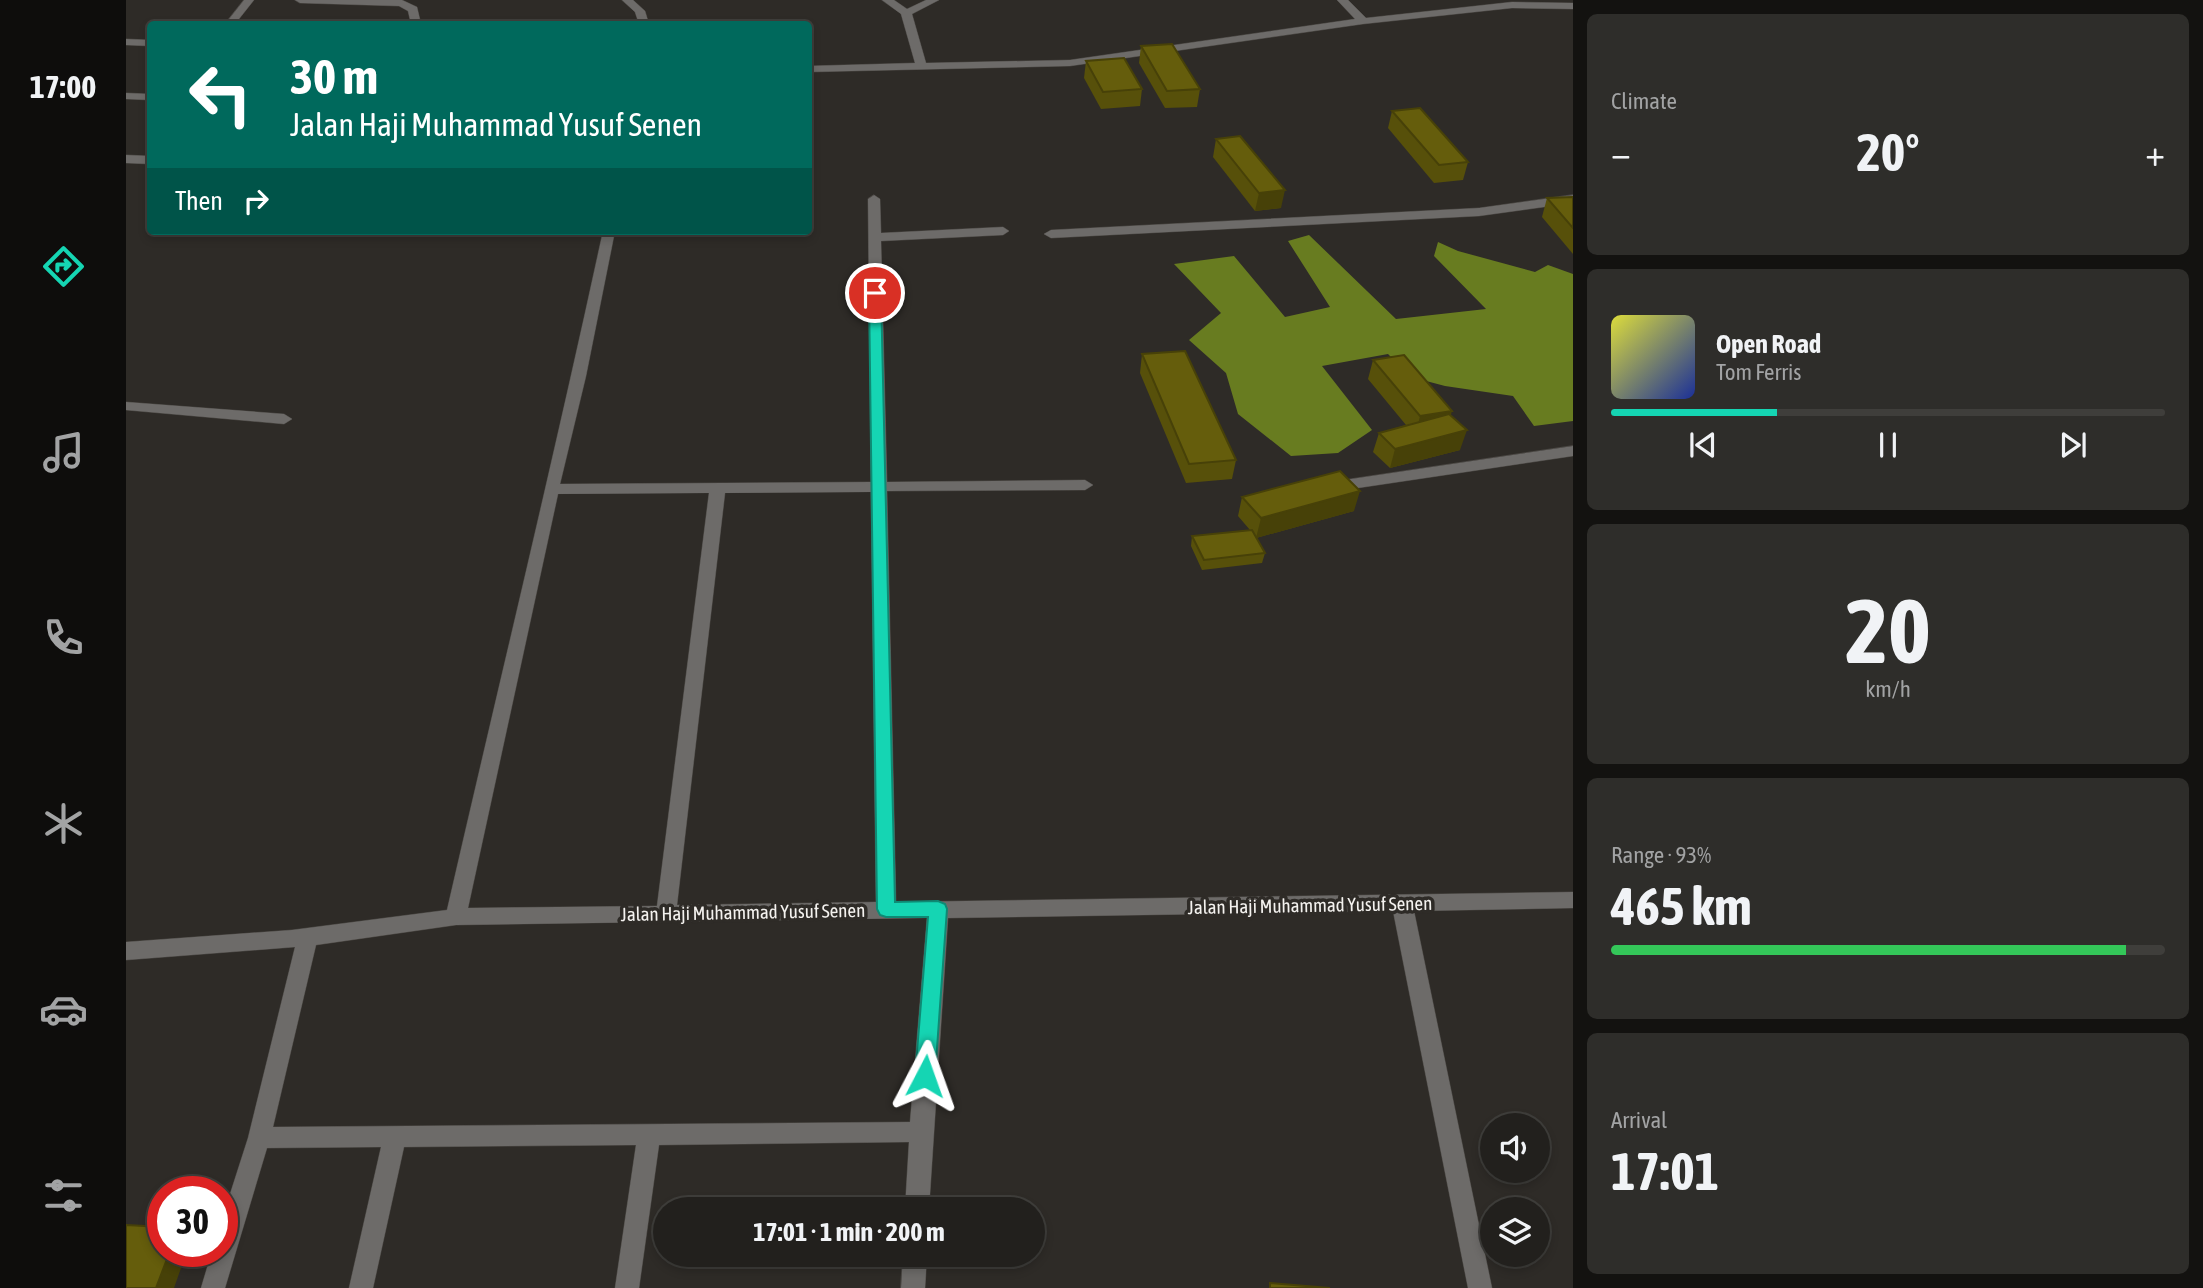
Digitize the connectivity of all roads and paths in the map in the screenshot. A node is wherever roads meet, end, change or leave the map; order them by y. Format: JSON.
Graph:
{"nodes":[{"id":1,"x":249,"y":0,"type":"edge"},
{"id":2,"x":300,"y":0,"type":"edge"},
{"id":3,"x":627,"y":0,"type":"edge"},
{"id":4,"x":887,"y":0,"type":"edge"},
{"id":5,"x":934,"y":0,"type":"edge"},
{"id":6,"x":1342,"y":0,"type":"edge"},
{"id":7,"x":1573,"y":6,"type":"edge"},
{"id":8,"x":906,"y":13,"type":"junction"},
{"id":9,"x":232,"y":21,"type":"edge"},
{"id":10,"x":415,"y":21,"type":"edge"},
{"id":11,"x":643,"y":21,"type":"edge"},
{"id":12,"x":1363,"y":21,"type":"junction"},
{"id":13,"x":126,"y":42,"type":"edge"},
{"id":14,"x":147,"y":43,"type":"edge"},
{"id":15,"x":921,"y":65,"type":"junction"},
{"id":16,"x":812,"y":69,"type":"edge"},
{"id":17,"x":126,"y":96,"type":"edge"},
{"id":18,"x":147,"y":97,"type":"edge"},
{"id":19,"x":126,"y":159,"type":"edge"},
{"id":20,"x":147,"y":160,"type":"edge"},
{"id":21,"x":874,"y":199,"type":"dead end"},
{"id":22,"x":1573,"y":199,"type":"edge"},
{"id":23,"x":1003,"y":231,"type":"dead end"},
{"id":24,"x":1051,"y":234,"type":"dead end"},
{"id":25,"x":608,"y":235,"type":"edge"},
{"id":26,"x":874,"y":237,"type":"junction"},
{"id":27,"x":126,"y":406,"type":"edge"},
{"id":28,"x":284,"y":419,"type":"dead end"},
{"id":29,"x":1573,"y":452,"type":"edge"},
{"id":30,"x":1085,"y":485,"type":"dead end"},
{"id":31,"x":878,"y":487,"type":"junction"},
{"id":32,"x":718,"y":488,"type":"junction"},
{"id":33,"x":551,"y":489,"type":"junction"},
{"id":34,"x":1318,"y":489,"type":"edge"},
{"id":35,"x":1573,"y":900,"type":"edge"},
{"id":36,"x":1402,"y":904,"type":"junction"},
{"id":37,"x":886,"y":909,"type":"junction"},
{"id":38,"x":938,"y":909,"type":"junction"},
{"id":39,"x":666,"y":914,"type":"junction"},
{"id":40,"x":456,"y":917,"type":"junction"},
{"id":41,"x":307,"y":939,"type":"junction"},
{"id":42,"x":126,"y":951,"type":"edge"},
{"id":43,"x":921,"y":1132,"type":"junction"},
{"id":44,"x":649,"y":1135,"type":"junction"},
{"id":45,"x":395,"y":1137,"type":"junction"},
{"id":46,"x":259,"y":1138,"type":"junction"},
{"id":47,"x":918,"y":1197,"type":"edge"},
{"id":48,"x":914,"y":1267,"type":"edge"},
{"id":49,"x":213,"y":1288,"type":"edge"},
{"id":50,"x":361,"y":1288,"type":"edge"},
{"id":51,"x":626,"y":1288,"type":"edge"},
{"id":52,"x":913,"y":1288,"type":"edge"},
{"id":53,"x":1480,"y":1288,"type":"edge"}],
"edges":[{"from":1,"to":9,"type":"street"},
{"from":2,"to":10,"type":"street"},
{"from":3,"to":11,"type":"street"},
{"from":4,"to":8,"type":"street"},
{"from":5,"to":8,"type":"street"},
{"from":6,"to":12,"type":"street"},
{"from":7,"to":12,"type":"street"},
{"from":8,"to":15,"type":"street"},
{"from":12,"to":15,"type":"street"},
{"from":13,"to":14,"type":"street"},
{"from":15,"to":16,"type":"street"},
{"from":17,"to":18,"type":"street"},
{"from":19,"to":20,"type":"street"},
{"from":21,"to":26,"type":"street"},
{"from":22,"to":24,"type":"street"},
{"from":23,"to":26,"type":"street"},
{"from":25,"to":33,"type":"street"},
{"from":26,"to":31,"type":"street"},
{"from":27,"to":28,"type":"street"},
{"from":29,"to":34,"type":"street"},
{"from":30,"to":31,"type":"street"},
{"from":31,"to":32,"type":"street"},
{"from":31,"to":37,"type":"street"},
{"from":32,"to":33,"type":"street"},
{"from":32,"to":39,"type":"street"},
{"from":33,"to":40,"type":"street"},
{"from":35,"to":36,"type":"street","name":"Jalan Haji Muhammad Yusuf Senen"},
{"from":36,"to":38,"type":"street","name":"Jalan Haji Muhammad Yusuf Senen"},
{"from":36,"to":53,"type":"street"},
{"from":37,"to":38,"type":"street","name":"Jalan Haji Muhammad Yusuf Senen"},
{"from":37,"to":39,"type":"street","name":"Jalan Haji Muhammad Yusuf Senen"},
{"from":38,"to":43,"type":"street"},
{"from":39,"to":40,"type":"street","name":"Jalan Haji Muhammad Yusuf Senen"},
{"from":40,"to":41,"type":"street","name":"Jalan Haji Muhammad Yusuf Senen"},
{"from":41,"to":42,"type":"street","name":"Jalan Haji Muhammad Yusuf Senen"},
{"from":41,"to":46,"type":"street"},
{"from":43,"to":44,"type":"street"},
{"from":43,"to":47,"type":"street"},
{"from":44,"to":45,"type":"street"},
{"from":44,"to":51,"type":"street"},
{"from":45,"to":46,"type":"street"},
{"from":45,"to":50,"type":"street"},
{"from":46,"to":49,"type":"street"},
{"from":48,"to":52,"type":"street"}]}
